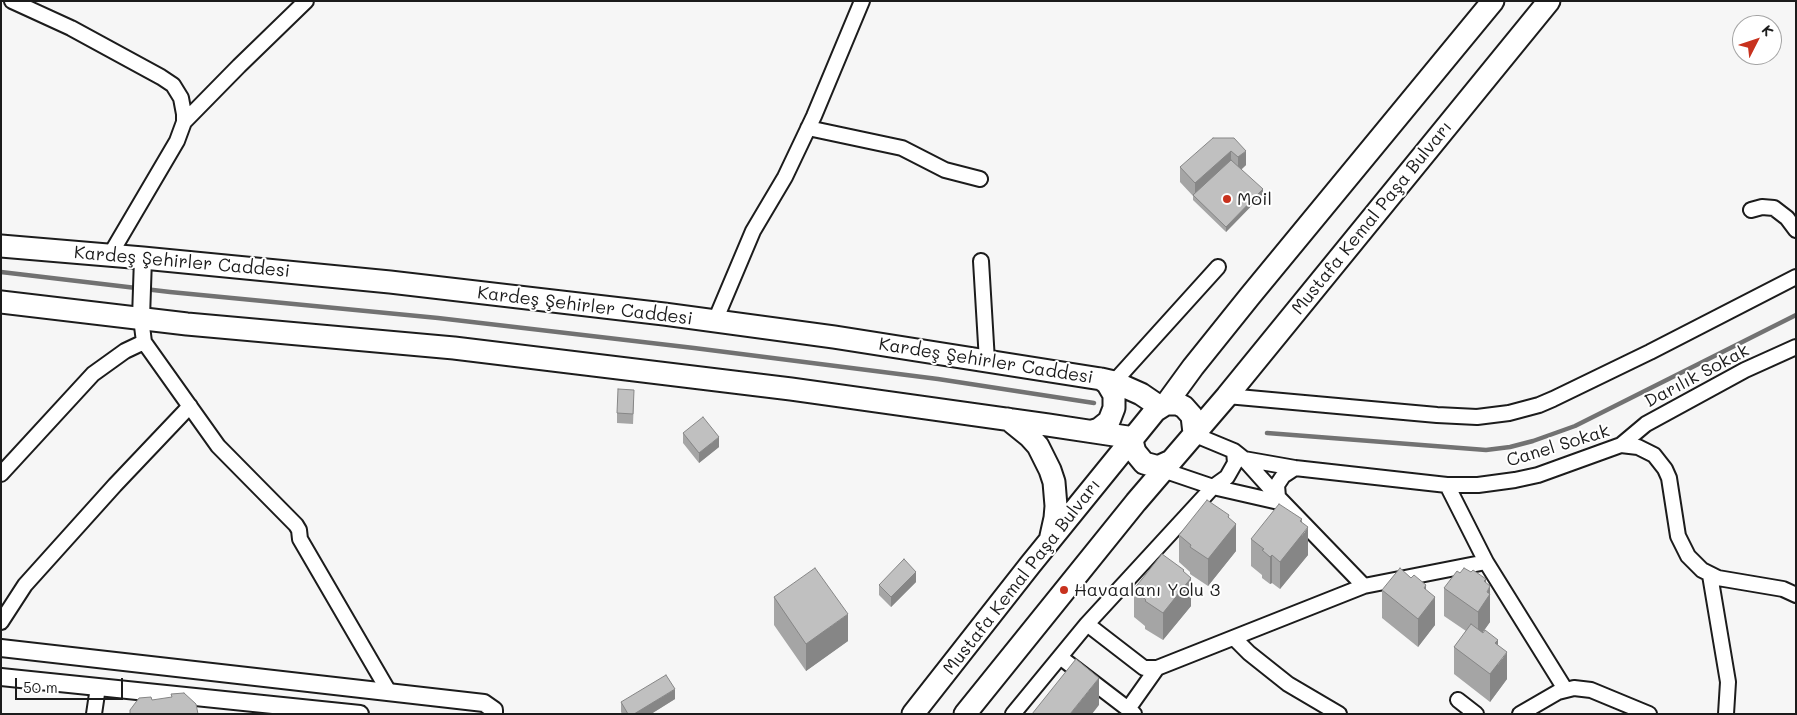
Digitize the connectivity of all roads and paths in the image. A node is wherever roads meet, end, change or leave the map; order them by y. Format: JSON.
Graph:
{"nodes":[{"id":1,"x":12,"y":1,"type":"edge"},
{"id":2,"x":306,"y":1,"type":"edge"},
{"id":3,"x":862,"y":1,"type":"edge"},
{"id":4,"x":1493,"y":1,"type":"edge"},
{"id":5,"x":1548,"y":1,"type":"edge"},
{"id":6,"x":184,"y":122,"type":"junction"},
{"id":7,"x":808,"y":128,"type":"junction"},
{"id":8,"x":980,"y":179,"type":"dead end"},
{"id":9,"x":1751,"y":210,"type":"dead end"},
{"id":10,"x":1796,"y":230,"type":"edge"},
{"id":11,"x":1,"y":246,"type":"edge"},
{"id":12,"x":110,"y":255,"type":"junction"},
{"id":13,"x":144,"y":258,"type":"junction"},
{"id":14,"x":981,"y":261,"type":"dead end"},
{"id":15,"x":1218,"y":267,"type":"dead end"},
{"id":16,"x":1796,"y":277,"type":"edge"},
{"id":17,"x":1,"y":302,"type":"edge"},
{"id":18,"x":141,"y":318,"type":"junction"},
{"id":19,"x":715,"y":321,"type":"junction"},
{"id":20,"x":144,"y":342,"type":"junction"},
{"id":21,"x":1796,"y":347,"type":"edge"},
{"id":22,"x":986,"y":361,"type":"junction"},
{"id":23,"x":1108,"y":380,"type":"junction"},
{"id":24,"x":1228,"y":396,"type":"junction"},
{"id":25,"x":190,"y":406,"type":"junction"},
{"id":26,"x":1163,"y":406,"type":"junction"},
{"id":27,"x":1008,"y":419,"type":"junction"},
{"id":28,"x":1092,"y":432,"type":"junction"},
{"id":29,"x":1194,"y":433,"type":"junction"},
{"id":30,"x":1133,"y":440,"type":"junction"},
{"id":31,"x":1621,"y":445,"type":"junction"},
{"id":32,"x":1239,"y":455,"type":"junction"},
{"id":33,"x":1167,"y":465,"type":"junction"},
{"id":34,"x":1295,"y":468,"type":"junction"},
{"id":35,"x":1,"y":474,"type":"edge"},
{"id":36,"x":1447,"y":485,"type":"junction"},
{"id":37,"x":1213,"y":487,"type":"junction"},
{"id":38,"x":1281,"y":500,"type":"junction"},
{"id":39,"x":1049,"y":542,"type":"junction"},
{"id":40,"x":1486,"y":562,"type":"junction"},
{"id":41,"x":1710,"y":575,"type":"junction"},
{"id":42,"x":1364,"y":586,"type":"junction"},
{"id":43,"x":1796,"y":595,"type":"edge"},
{"id":44,"x":1,"y":622,"type":"edge"},
{"id":45,"x":1087,"y":624,"type":"junction"},
{"id":46,"x":1234,"y":638,"type":"junction"},
{"id":47,"x":1,"y":648,"type":"edge"},
{"id":48,"x":1060,"y":658,"type":"junction"},
{"id":49,"x":1157,"y":668,"type":"junction"},
{"id":50,"x":1,"y":677,"type":"edge"},
{"id":51,"x":98,"y":687,"type":"junction"},
{"id":52,"x":1565,"y":690,"type":"junction"},
{"id":53,"x":389,"y":692,"type":"junction"},
{"id":54,"x":1458,"y":700,"type":"dead end"},
{"id":55,"x":257,"y":709,"type":"edge"},
{"id":56,"x":1131,"y":711,"type":"edge"},
{"id":57,"x":94,"y":714,"type":"edge"},
{"id":58,"x":360,"y":714,"type":"edge"},
{"id":59,"x":494,"y":714,"type":"edge"},
{"id":60,"x":914,"y":714,"type":"edge"},
{"id":61,"x":965,"y":714,"type":"edge"},
{"id":62,"x":1013,"y":714,"type":"edge"},
{"id":63,"x":1339,"y":714,"type":"edge"},
{"id":64,"x":1476,"y":714,"type":"edge"},
{"id":65,"x":1520,"y":714,"type":"edge"},
{"id":66,"x":1649,"y":714,"type":"edge"},
{"id":67,"x":1726,"y":714,"type":"edge"}],
"edges":[{"from":1,"to":6,"type":"street"},
{"from":2,"to":6,"type":"street"},
{"from":3,"to":7,"type":"street"},
{"from":4,"to":26,"type":"main road"},
{"from":5,"to":24,"type":"main road","name":"Mustafa Kemal Paşa Bulvarı"},
{"from":6,"to":12,"type":"street"},
{"from":7,"to":8,"type":"street"},
{"from":7,"to":19,"type":"street"},
{"from":9,"to":10,"type":"street"},
{"from":11,"to":12,"type":"main road","name":"Kardeş Şehirler Caddesi"},
{"from":12,"to":13,"type":"main road","name":"Kardeş Şehirler Caddesi"},
{"from":13,"to":18,"type":"street"},
{"from":13,"to":19,"type":"main road","name":"Kardeş Şehirler Caddesi"},
{"from":14,"to":22,"type":"street"},
{"from":15,"to":23,"type":"street"},
{"from":16,"to":24,"type":"street"},
{"from":17,"to":18,"type":"main road"},
{"from":18,"to":20,"type":"street"},
{"from":18,"to":27,"type":"main road"},
{"from":19,"to":22,"type":"main road","name":"Kardeş Şehirler Caddesi"},
{"from":20,"to":25,"type":"street"},
{"from":20,"to":35,"type":"street"},
{"from":21,"to":31,"type":"street","name":"Darılık Sokak"},
{"from":22,"to":23,"type":"main road","name":"Kardeş Şehirler Caddesi"},
{"from":23,"to":26,"type":"main road","name":"Kardeş Şehirler Caddesi"},
{"from":23,"to":28,"type":"main road"},
{"from":24,"to":29,"type":"main road","name":"Mustafa Kemal Paşa Bulvarı"},
{"from":25,"to":44,"type":"street"},
{"from":25,"to":53,"type":"street"},
{"from":26,"to":29,"type":"main road"},
{"from":26,"to":30,"type":"main road"},
{"from":27,"to":28,"type":"main road"},
{"from":27,"to":39,"type":"main road"},
{"from":28,"to":30,"type":"main road"},
{"from":29,"to":32,"type":"street","name":"Canel Sokak"},
{"from":29,"to":33,"type":"main road"},
{"from":30,"to":33,"type":"main road"},
{"from":30,"to":39,"type":"main road","name":"Mustafa Kemal Paşa Bulvarı"},
{"from":31,"to":36,"type":"street","name":"Canel Sokak"},
{"from":31,"to":41,"type":"street","name":"Canel Sokak"},
{"from":32,"to":34,"type":"street","name":"Canel Sokak"},
{"from":32,"to":37,"type":"street"},
{"from":32,"to":38,"type":"street"},
{"from":33,"to":37,"type":"street"},
{"from":33,"to":61,"type":"main road"},
{"from":34,"to":36,"type":"street","name":"Canel Sokak"},
{"from":34,"to":38,"type":"street"},
{"from":36,"to":40,"type":"street"},
{"from":37,"to":38,"type":"street"},
{"from":37,"to":45,"type":"street"},
{"from":38,"to":42,"type":"street"},
{"from":39,"to":60,"type":"main road","name":"Mustafa Kemal Paşa Bulvarı"},
{"from":40,"to":42,"type":"street"},
{"from":40,"to":52,"type":"street"},
{"from":41,"to":43,"type":"street","name":"Canel Sokak"},
{"from":41,"to":67,"type":"street"},
{"from":42,"to":46,"type":"street"},
{"from":45,"to":48,"type":"street"},
{"from":45,"to":49,"type":"street"},
{"from":46,"to":49,"type":"street"},
{"from":46,"to":63,"type":"street"},
{"from":47,"to":53,"type":"street"},
{"from":48,"to":56,"type":"street"},
{"from":48,"to":62,"type":"street"},
{"from":49,"to":56,"type":"street"},
{"from":50,"to":51,"type":"street"},
{"from":51,"to":55,"type":"street"},
{"from":51,"to":57,"type":"street"},
{"from":52,"to":65,"type":"street"},
{"from":52,"to":66,"type":"street"},
{"from":53,"to":59,"type":"street"},
{"from":54,"to":64,"type":"street"},
{"from":55,"to":58,"type":"street"}]}
